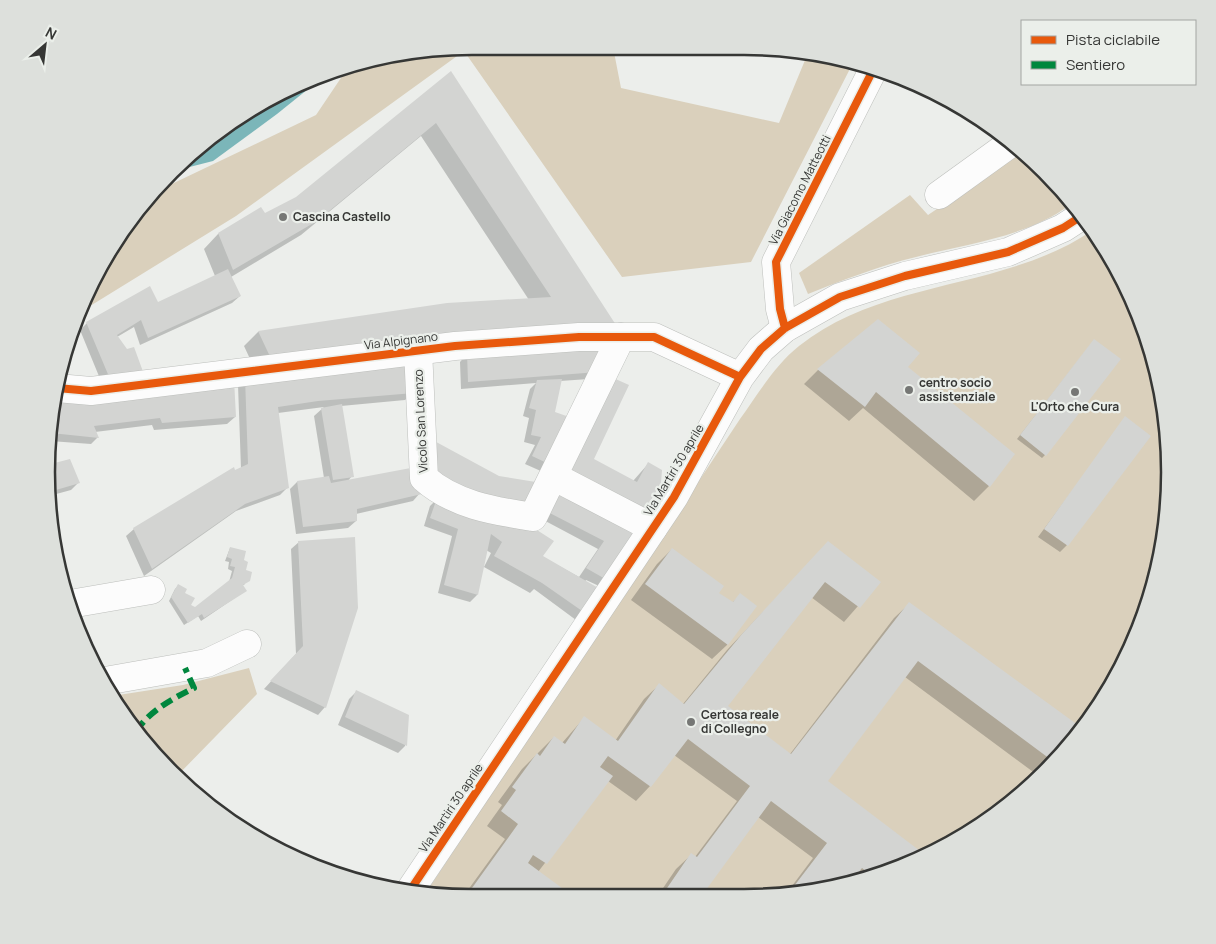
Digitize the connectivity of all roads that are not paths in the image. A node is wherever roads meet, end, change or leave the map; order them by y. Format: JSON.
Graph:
{"nodes":[{"id":1,"x":871,"y":75,"type":"edge"},
{"id":2,"x":1005,"y":147,"type":"edge"},
{"id":3,"x":939,"y":195,"type":"dead end"},
{"id":4,"x":1076,"y":220,"type":"edge"},
{"id":5,"x":785,"y":328,"type":"junction"},
{"id":6,"x":621,"y":337,"type":"junction"},
{"id":7,"x":418,"y":350,"type":"junction"},
{"id":8,"x":740,"y":377,"type":"junction"},
{"id":9,"x":64,"y":389,"type":"edge"},
{"id":10,"x":553,"y":476,"type":"junction"},
{"id":11,"x":653,"y":528,"type":"junction"},
{"id":12,"x":151,"y":590,"type":"dead end"},
{"id":13,"x":76,"y":601,"type":"edge"},
{"id":14,"x":248,"y":644,"type":"dead end"},
{"id":15,"x":111,"y":680,"type":"edge"},
{"id":16,"x":414,"y":884,"type":"edge"}],
"edges":[{"from":1,"to":5,"type":"street","name":"Via Giacomo Matteotti"},
{"from":2,"to":3,"type":"street"},
{"from":4,"to":5,"type":"street","name":"Via Martiri 30 aprile"},
{"from":5,"to":8,"type":"street","name":"Via Martiri 30 aprile"},
{"from":6,"to":7,"type":"street","name":"Via Alpignano"},
{"from":6,"to":8,"type":"street","name":"Via Alpignano"},
{"from":6,"to":10,"type":"street","name":"Vicolo San Lorenzo"},
{"from":7,"to":9,"type":"street","name":"Via Alpignano"},
{"from":7,"to":10,"type":"street","name":"Vicolo San Lorenzo"},
{"from":8,"to":11,"type":"street","name":"Via Martiri 30 aprile"},
{"from":10,"to":11,"type":"street"},
{"from":11,"to":16,"type":"street","name":"Via Martiri 30 aprile"},
{"from":12,"to":13,"type":"street"},
{"from":14,"to":15,"type":"street"}]}
